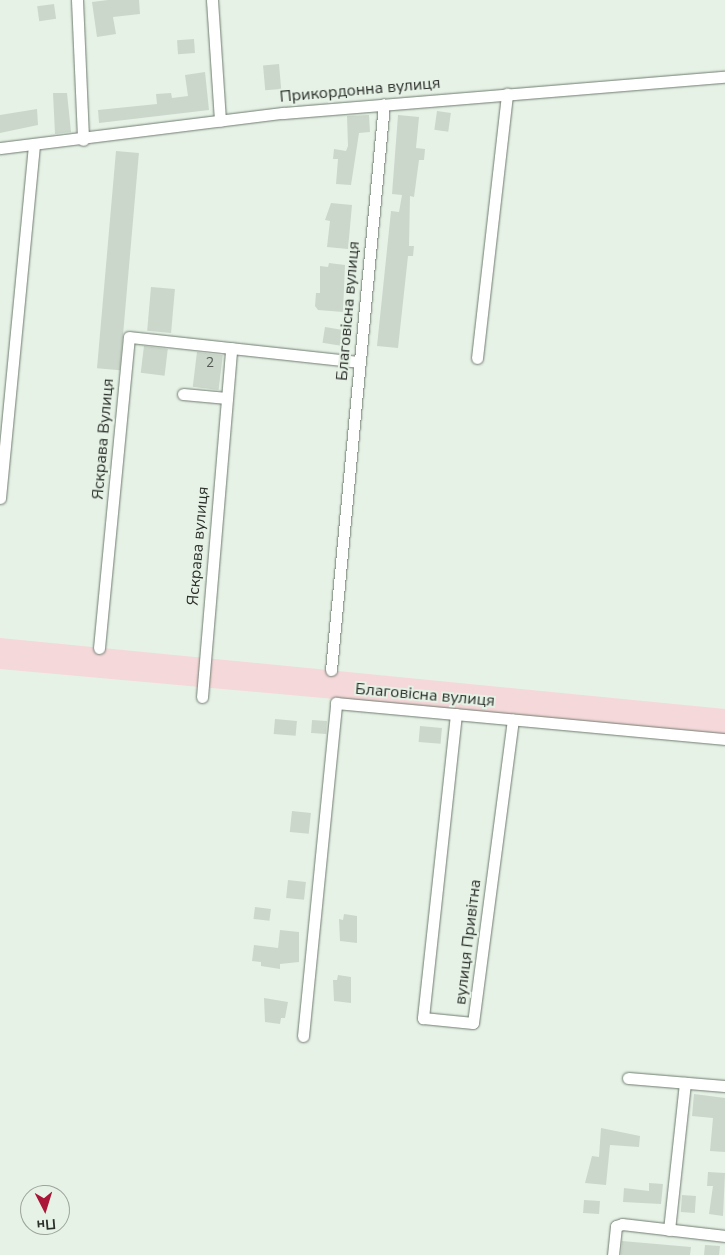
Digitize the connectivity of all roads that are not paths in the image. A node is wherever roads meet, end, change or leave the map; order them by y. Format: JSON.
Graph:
{"nodes":[{"id":1,"x":77,"y":0,"type":"edge"},
{"id":2,"x":212,"y":0,"type":"edge"},
{"id":3,"x":725,"y":77,"type":"edge"},
{"id":4,"x":507,"y":94,"type":"junction"},
{"id":5,"x":384,"y":104,"type":"junction"},
{"id":6,"x":220,"y":121,"type":"junction"},
{"id":7,"x":83,"y":140,"type":"junction"},
{"id":8,"x":34,"y":145,"type":"junction"},
{"id":9,"x":0,"y":148,"type":"edge"},
{"id":10,"x":232,"y":348,"type":"junction"},
{"id":11,"x":477,"y":358,"type":"dead end"},
{"id":12,"x":360,"y":362,"type":"junction"},
{"id":13,"x":183,"y":394,"type":"dead end"},
{"id":14,"x":227,"y":398,"type":"junction"},
{"id":15,"x":0,"y":498,"type":"edge"},
{"id":16,"x":100,"y":648,"type":"dead end"},
{"id":17,"x":331,"y":670,"type":"dead end"},
{"id":18,"x":202,"y":697,"type":"dead end"},
{"id":19,"x":456,"y":714,"type":"junction"},
{"id":20,"x":513,"y":720,"type":"junction"},
{"id":21,"x":725,"y":739,"type":"edge"},
{"id":22,"x":303,"y":1036,"type":"dead end"},
{"id":23,"x":628,"y":1078,"type":"dead end"},
{"id":24,"x":685,"y":1083,"type":"junction"},
{"id":25,"x":725,"y":1086,"type":"edge"},
{"id":26,"x":668,"y":1230,"type":"junction"},
{"id":27,"x":725,"y":1236,"type":"edge"},
{"id":28,"x":613,"y":1255,"type":"edge"}],
"edges":[{"from":1,"to":7,"type":"street"},
{"from":2,"to":6,"type":"street"},
{"from":3,"to":4,"type":"street","name":"Прикордонна вулиця"},
{"from":4,"to":5,"type":"street","name":"Прикордонна вулиця"},
{"from":4,"to":11,"type":"street"},
{"from":5,"to":6,"type":"street","name":"Прикордонна вулиця"},
{"from":5,"to":12,"type":"street","name":"Благовісна вулиця"},
{"from":6,"to":7,"type":"street","name":"Прикордонна вулиця"},
{"from":7,"to":8,"type":"street","name":"Прикордонна вулиця"},
{"from":8,"to":9,"type":"street","name":"Прикордонна вулиця"},
{"from":8,"to":15,"type":"street"},
{"from":10,"to":12,"type":"street"},
{"from":10,"to":14,"type":"street","name":"Яскрава вулиця"},
{"from":10,"to":16,"type":"street","name":"Яскрава Вулиця"},
{"from":12,"to":17,"type":"street","name":"Благовісна вулиця"},
{"from":13,"to":14,"type":"street"},
{"from":14,"to":18,"type":"street","name":"Яскрава вулиця"},
{"from":19,"to":20,"type":"street","name":"Благовісна вулиця"},
{"from":19,"to":20,"type":"street","name":"вулиця Привітна"},
{"from":19,"to":22,"type":"street","name":"Благовісна вулиця"},
{"from":20,"to":21,"type":"street","name":"Благовісна вулиця"},
{"from":23,"to":24,"type":"street"},
{"from":24,"to":25,"type":"street"},
{"from":24,"to":26,"type":"street"},
{"from":26,"to":27,"type":"street"},
{"from":26,"to":28,"type":"street"}]}
